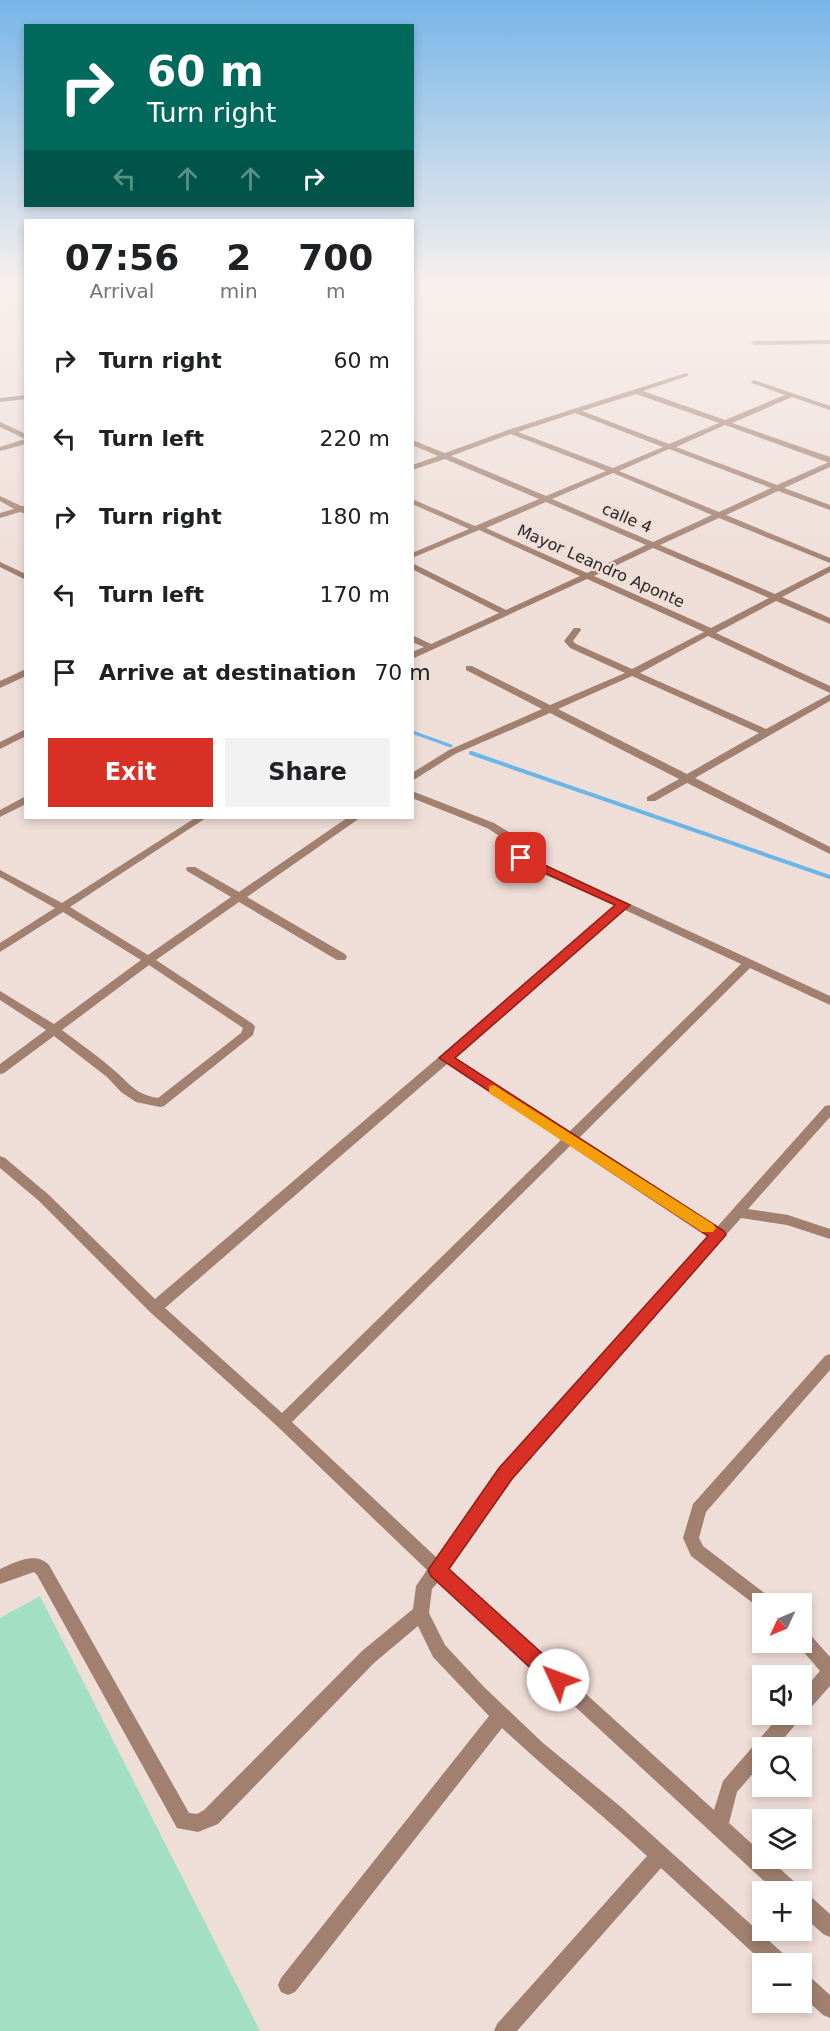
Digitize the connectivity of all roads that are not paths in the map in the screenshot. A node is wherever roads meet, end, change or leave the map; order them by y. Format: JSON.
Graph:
{"nodes":[{"id":1,"x":674,"y":379,"type":"edge"},
{"id":2,"x":754,"y":382,"type":"dead end"},
{"id":3,"x":635,"y":391,"type":"junction"},
{"id":4,"x":791,"y":394,"type":"junction"},
{"id":5,"x":24,"y":397,"type":"edge"},
{"id":6,"x":0,"y":399,"type":"edge"},
{"id":7,"x":813,"y":402,"type":"junction"},
{"id":8,"x":830,"y":402,"type":"edge"},
{"id":9,"x":830,"y":408,"type":"edge"},
{"id":10,"x":575,"y":411,"type":"junction"},
{"id":11,"x":724,"y":423,"type":"junction"},
{"id":12,"x":0,"y":424,"type":"edge"},
{"id":13,"x":511,"y":432,"type":"junction"},
{"id":14,"x":24,"y":438,"type":"edge"},
{"id":15,"x":24,"y":440,"type":"edge"},
{"id":16,"x":414,"y":443,"type":"edge"},
{"id":17,"x":666,"y":446,"type":"junction"},
{"id":18,"x":0,"y":449,"type":"edge"},
{"id":19,"x":446,"y":456,"type":"junction"},
{"id":20,"x":830,"y":462,"type":"edge"},
{"id":21,"x":414,"y":467,"type":"edge"},
{"id":22,"x":611,"y":470,"type":"junction"},
{"id":23,"x":776,"y":488,"type":"junction"},
{"id":24,"x":0,"y":498,"type":"edge"},
{"id":25,"x":544,"y":498,"type":"junction"},
{"id":26,"x":414,"y":502,"type":"edge"},
{"id":27,"x":830,"y":508,"type":"edge"},
{"id":28,"x":24,"y":510,"type":"edge"},
{"id":29,"x":719,"y":515,"type":"junction"},
{"id":30,"x":0,"y":516,"type":"edge"},
{"id":31,"x":477,"y":528,"type":"junction"},
{"id":32,"x":652,"y":545,"type":"junction"},
{"id":33,"x":414,"y":555,"type":"edge"},
{"id":34,"x":830,"y":561,"type":"edge"},
{"id":35,"x":0,"y":564,"type":"edge"},
{"id":36,"x":414,"y":566,"type":"edge"},
{"id":37,"x":830,"y":568,"type":"edge"},
{"id":38,"x":24,"y":577,"type":"edge"},
{"id":39,"x":587,"y":578,"type":"junction"},
{"id":40,"x":774,"y":597,"type":"junction"},
{"id":41,"x":506,"y":613,"type":"junction"},
{"id":42,"x":830,"y":621,"type":"edge"},
{"id":43,"x":577,"y":630,"type":"dead end"},
{"id":44,"x":710,"y":632,"type":"junction"},
{"id":45,"x":414,"y":639,"type":"edge"},
{"id":46,"x":430,"y":647,"type":"junction"},
{"id":47,"x":414,"y":655,"type":"edge"},
{"id":48,"x":469,"y":668,"type":"dead end"},
{"id":49,"x":632,"y":673,"type":"junction"},
{"id":50,"x":24,"y":675,"type":"edge"},
{"id":51,"x":0,"y":685,"type":"edge"},
{"id":52,"x":830,"y":690,"type":"edge"},
{"id":53,"x":830,"y":697,"type":"edge"},
{"id":54,"x":553,"y":710,"type":"junction"},
{"id":55,"x":24,"y":733,"type":"edge"},
{"id":56,"x":766,"y":734,"type":"junction"},
{"id":57,"x":14,"y":739,"type":"junction"},
{"id":58,"x":24,"y":743,"type":"edge"},
{"id":59,"x":0,"y":746,"type":"edge"},
{"id":60,"x":414,"y":777,"type":"edge"},
{"id":61,"x":686,"y":779,"type":"junction"},
{"id":62,"x":414,"y":795,"type":"edge"},
{"id":63,"x":651,"y":799,"type":"dead end"},
{"id":64,"x":24,"y":800,"type":"edge"},
{"id":65,"x":0,"y":814,"type":"edge"},
{"id":66,"x":199,"y":819,"type":"edge"},
{"id":67,"x":351,"y":819,"type":"edge"},
{"id":68,"x":830,"y":851,"type":"edge"},
{"id":69,"x":190,"y":869,"type":"dead end"},
{"id":70,"x":0,"y":873,"type":"edge"},
{"id":71,"x":239,"y":896,"type":"junction"},
{"id":72,"x":624,"y":905,"type":"junction"},
{"id":73,"x":63,"y":906,"type":"junction"},
{"id":74,"x":0,"y":948,"type":"edge"},
{"id":75,"x":341,"y":957,"type":"dead end"},
{"id":76,"x":150,"y":958,"type":"junction"},
{"id":77,"x":748,"y":964,"type":"junction"},
{"id":78,"x":0,"y":996,"type":"edge"},
{"id":79,"x":830,"y":1001,"type":"edge"},
{"id":80,"x":54,"y":1030,"type":"junction"},
{"id":81,"x":446,"y":1058,"type":"junction"},
{"id":82,"x":0,"y":1070,"type":"edge"},
{"id":83,"x":830,"y":1108,"type":"edge"},
{"id":84,"x":571,"y":1139,"type":"junction"},
{"id":85,"x":0,"y":1161,"type":"edge"},
{"id":86,"x":738,"y":1213,"type":"junction"},
{"id":87,"x":830,"y":1234,"type":"edge"},
{"id":88,"x":719,"y":1235,"type":"junction"},
{"id":89,"x":155,"y":1308,"type":"junction"},
{"id":90,"x":830,"y":1360,"type":"edge"},
{"id":91,"x":282,"y":1422,"type":"junction"},
{"id":92,"x":438,"y":1570,"type":"junction"},
{"id":93,"x":0,"y":1577,"type":"edge"},
{"id":94,"x":752,"y":1593,"type":"edge"},
{"id":95,"x":421,"y":1613,"type":"junction"},
{"id":96,"x":812,"y":1650,"type":"edge"},
{"id":97,"x":830,"y":1671,"type":"edge"},
{"id":98,"x":812,"y":1693,"type":"edge"},
{"id":99,"x":501,"y":1715,"type":"junction"},
{"id":100,"x":784,"y":1725,"type":"edge"},
{"id":101,"x":773,"y":1737,"type":"edge"},
{"id":102,"x":752,"y":1761,"type":"edge"},
{"id":103,"x":719,"y":1827,"type":"junction"},
{"id":104,"x":660,"y":1855,"type":"junction"},
{"id":105,"x":779,"y":1881,"type":"edge"},
{"id":106,"x":812,"y":1910,"type":"edge"},
{"id":107,"x":830,"y":1927,"type":"edge"},
{"id":108,"x":768,"y":1953,"type":"edge"},
{"id":109,"x":288,"y":1985,"type":"dead end"},
{"id":110,"x":812,"y":1990,"type":"edge"},
{"id":111,"x":828,"y":2001,"type":"edge"},
{"id":112,"x":504,"y":2031,"type":"edge"}],
"edges":[{"from":1,"to":3,"type":"street"},
{"from":2,"to":4,"type":"street"},
{"from":3,"to":10,"type":"street"},
{"from":3,"to":11,"type":"street"},
{"from":4,"to":7,"type":"street"},
{"from":4,"to":11,"type":"street"},
{"from":5,"to":6,"type":"street"},
{"from":7,"to":8,"type":"street"},
{"from":7,"to":9,"type":"street"},
{"from":10,"to":13,"type":"street"},
{"from":10,"to":17,"type":"street"},
{"from":11,"to":17,"type":"street"},
{"from":11,"to":20,"type":"street"},
{"from":12,"to":14,"type":"street"},
{"from":13,"to":19,"type":"street"},
{"from":13,"to":22,"type":"street"},
{"from":15,"to":18,"type":"street"},
{"from":16,"to":19,"type":"street","name":"calle 4"},
{"from":17,"to":22,"type":"street"},
{"from":17,"to":23,"type":"street"},
{"from":19,"to":21,"type":"street"},
{"from":19,"to":25,"type":"street","name":"calle 4"},
{"from":20,"to":23,"type":"street"},
{"from":22,"to":25,"type":"street"},
{"from":22,"to":29,"type":"street"},
{"from":23,"to":27,"type":"street"},
{"from":23,"to":29,"type":"street"},
{"from":24,"to":28,"type":"street"},
{"from":25,"to":31,"type":"street"},
{"from":25,"to":32,"type":"street","name":"calle 4"},
{"from":26,"to":31,"type":"street","name":"Mayor Leandro Aponte"},
{"from":28,"to":30,"type":"street"},
{"from":29,"to":32,"type":"street"},
{"from":29,"to":34,"type":"street"},
{"from":31,"to":33,"type":"street"},
{"from":31,"to":39,"type":"street","name":"Mayor Leandro Aponte"},
{"from":32,"to":39,"type":"street"},
{"from":32,"to":40,"type":"street","name":"calle 4"},
{"from":35,"to":38,"type":"street"},
{"from":36,"to":41,"type":"street"},
{"from":37,"to":40,"type":"street"},
{"from":39,"to":41,"type":"street"},
{"from":39,"to":44,"type":"street","name":"Mayor Leandro Aponte"},
{"from":40,"to":42,"type":"street","name":"calle 4"},
{"from":40,"to":44,"type":"street"},
{"from":41,"to":46,"type":"street"},
{"from":43,"to":49,"type":"street"},
{"from":44,"to":49,"type":"street"},
{"from":44,"to":52,"type":"street","name":"Mayor Leandro Aponte"},
{"from":45,"to":46,"type":"street"},
{"from":46,"to":47,"type":"street"},
{"from":48,"to":54,"type":"street"},
{"from":49,"to":54,"type":"street"},
{"from":49,"to":56,"type":"street"},
{"from":50,"to":51,"type":"street"},
{"from":53,"to":56,"type":"street"},
{"from":54,"to":60,"type":"street"},
{"from":54,"to":61,"type":"street"},
{"from":55,"to":57,"type":"street"},
{"from":56,"to":61,"type":"street"},
{"from":57,"to":58,"type":"street"},
{"from":57,"to":59,"type":"street"},
{"from":61,"to":63,"type":"street"},
{"from":61,"to":68,"type":"street"},
{"from":62,"to":72,"type":"street"},
{"from":64,"to":65,"type":"street"},
{"from":66,"to":73,"type":"street"},
{"from":67,"to":71,"type":"street"},
{"from":69,"to":71,"type":"street"},
{"from":70,"to":73,"type":"street"},
{"from":71,"to":75,"type":"street"},
{"from":71,"to":76,"type":"street"},
{"from":72,"to":77,"type":"street"},
{"from":72,"to":81,"type":"street"},
{"from":73,"to":74,"type":"street"},
{"from":73,"to":76,"type":"street"},
{"from":76,"to":80,"type":"street"},
{"from":76,"to":80,"type":"street"},
{"from":77,"to":79,"type":"street"},
{"from":77,"to":84,"type":"street"},
{"from":78,"to":80,"type":"street"},
{"from":80,"to":82,"type":"street"},
{"from":81,"to":84,"type":"street"},
{"from":81,"to":89,"type":"street"},
{"from":83,"to":86,"type":"street"},
{"from":84,"to":88,"type":"street"},
{"from":84,"to":91,"type":"street"},
{"from":85,"to":89,"type":"street"},
{"from":86,"to":87,"type":"street"},
{"from":86,"to":88,"type":"street"},
{"from":88,"to":92,"type":"street"},
{"from":89,"to":91,"type":"street"},
{"from":90,"to":94,"type":"street"},
{"from":91,"to":92,"type":"street"},
{"from":92,"to":95,"type":"street"},
{"from":92,"to":103,"type":"street"},
{"from":93,"to":95,"type":"street"},
{"from":95,"to":99,"type":"street"},
{"from":96,"to":97,"type":"street"},
{"from":97,"to":98,"type":"street"},
{"from":99,"to":104,"type":"street"},
{"from":99,"to":109,"type":"street"},
{"from":100,"to":101,"type":"street"},
{"from":102,"to":103,"type":"street"},
{"from":103,"to":105,"type":"street"},
{"from":104,"to":108,"type":"street"},
{"from":104,"to":112,"type":"street"},
{"from":106,"to":107,"type":"street"},
{"from":110,"to":111,"type":"street"}]}
